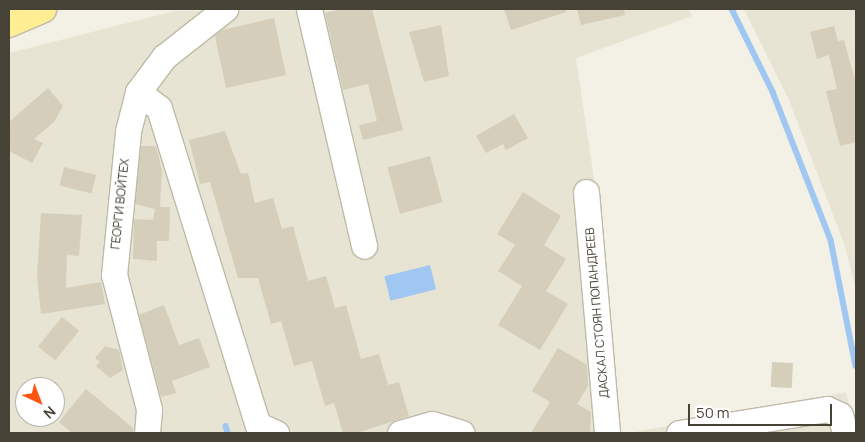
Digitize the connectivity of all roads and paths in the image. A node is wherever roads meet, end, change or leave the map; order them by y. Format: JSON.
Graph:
{"nodes":[{"id":1,"x":42,"y":9,"type":"edge"},
{"id":2,"x":225,"y":9,"type":"edge"},
{"id":3,"x":309,"y":9,"type":"edge"},
{"id":4,"x":9,"y":23,"type":"edge"},
{"id":5,"x":138,"y":92,"type":"junction"},
{"id":6,"x":586,"y":192,"type":"dead end"},
{"id":7,"x":364,"y":246,"type":"dead end"},
{"id":8,"x":147,"y":433,"type":"edge"},
{"id":9,"x":276,"y":433,"type":"edge"},
{"id":10,"x":400,"y":433,"type":"edge"},
{"id":11,"x":462,"y":433,"type":"edge"},
{"id":12,"x":607,"y":433,"type":"edge"},
{"id":13,"x":679,"y":433,"type":"edge"},
{"id":14,"x":846,"y":433,"type":"edge"}],
"edges":[{"from":1,"to":4,"type":"main road"},
{"from":2,"to":5,"type":"street","name":"ГЕОРГИ ВОЙТЕХ"},
{"from":3,"to":7,"type":"street"},
{"from":5,"to":8,"type":"street","name":"ГЕОРГИ ВОЙТЕХ"},
{"from":5,"to":9,"type":"street"},
{"from":6,"to":12,"type":"street","name":"ДАСКАЛ СТОЯН ПОПАНДРЕЕВ"},
{"from":10,"to":11,"type":"street"},
{"from":13,"to":14,"type":"street"}]}
